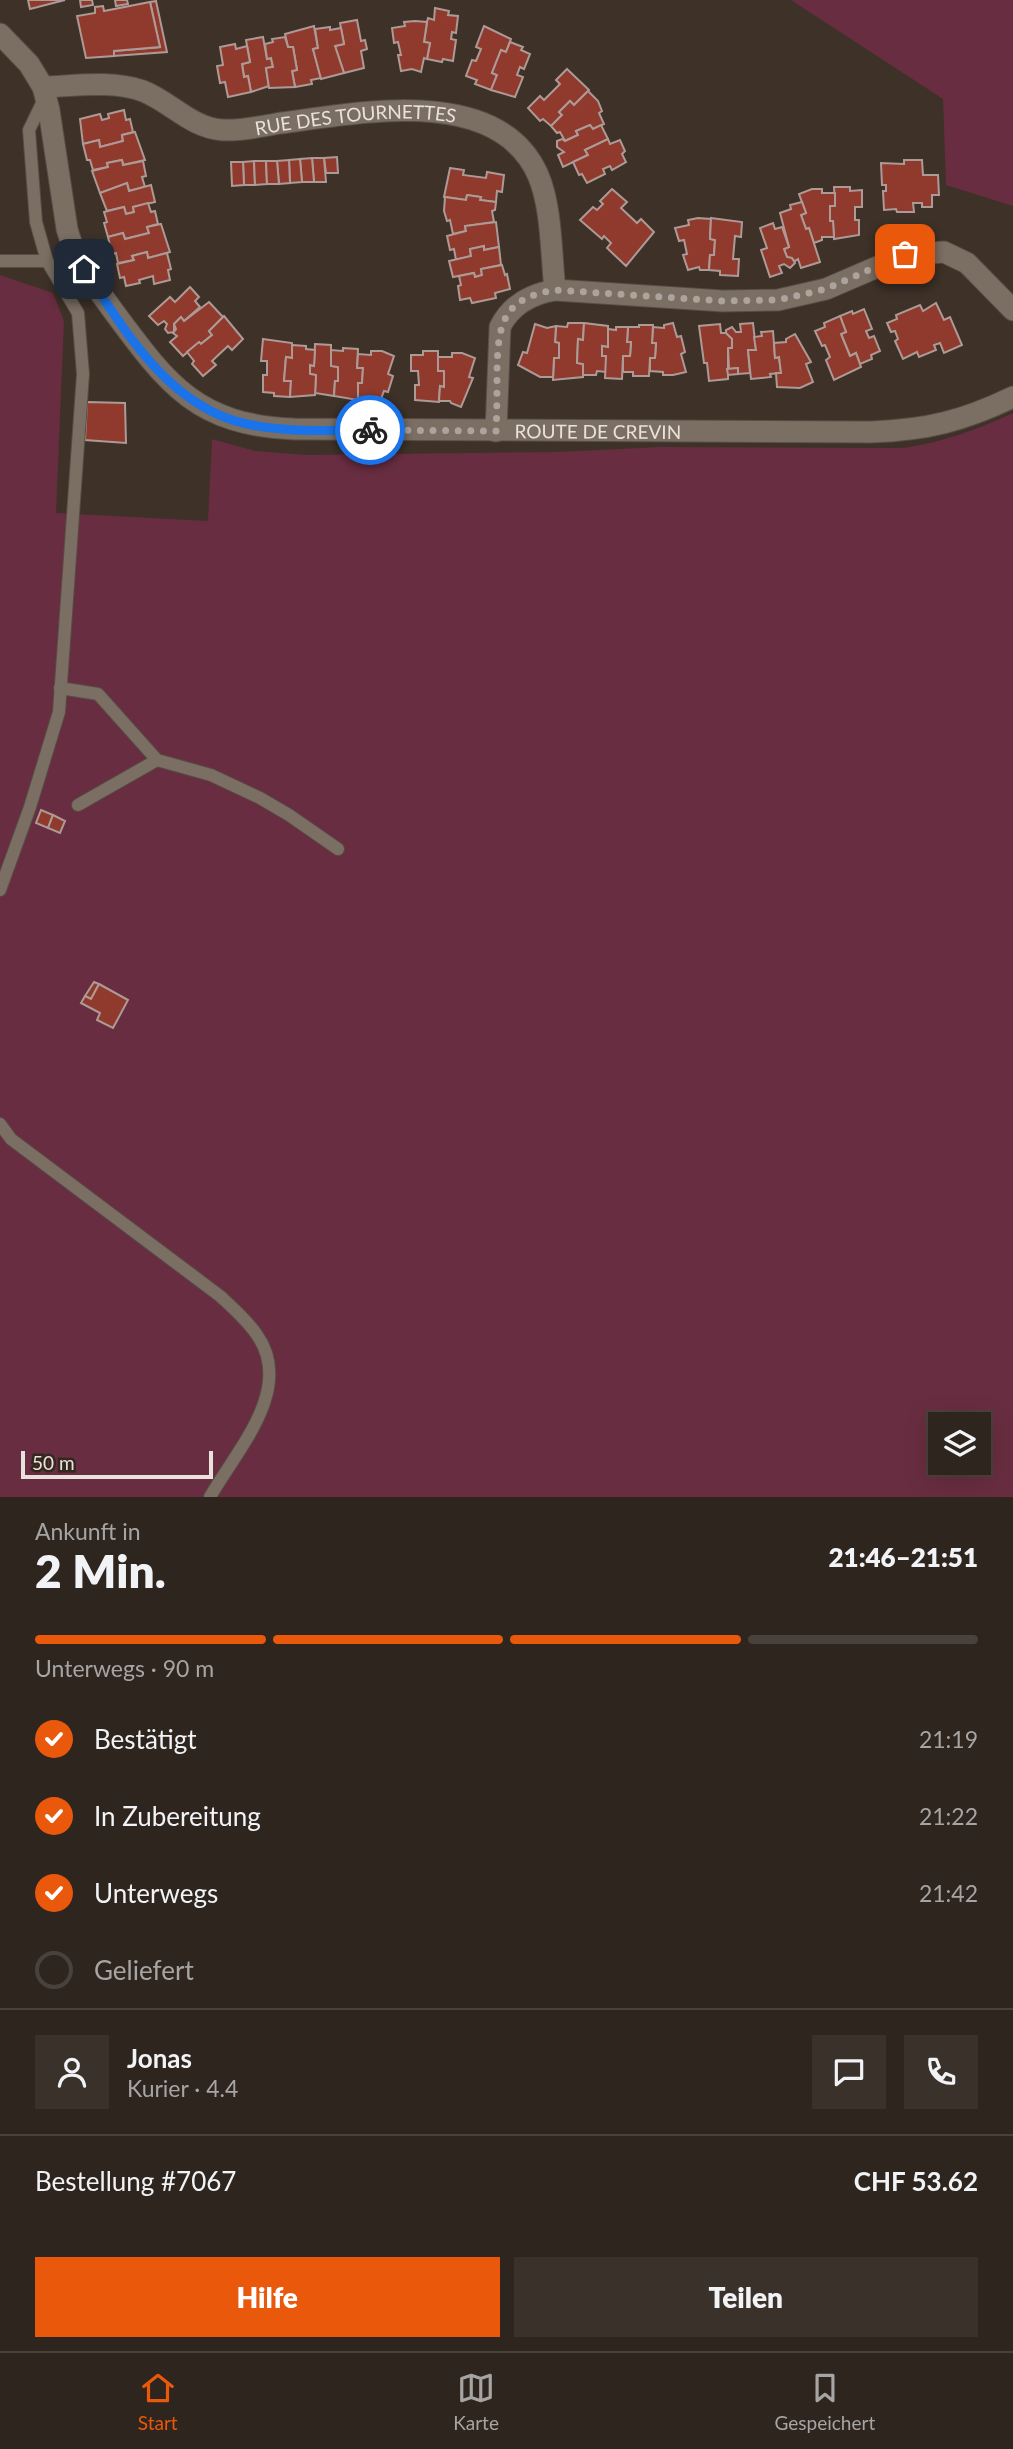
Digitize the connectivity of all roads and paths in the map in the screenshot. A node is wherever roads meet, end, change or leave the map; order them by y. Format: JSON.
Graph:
{"nodes":[{"id":1,"x":0,"y":34,"type":"edge"},
{"id":2,"x":44,"y":92,"type":"junction"},
{"id":3,"x":0,"y":261,"type":"edge"},
{"id":4,"x":47,"y":261,"type":"junction"},
{"id":5,"x":555,"y":290,"type":"junction"},
{"id":6,"x":1013,"y":310,"type":"edge"},
{"id":7,"x":1013,"y":397,"type":"edge"},
{"id":8,"x":496,"y":431,"type":"junction"},
{"id":9,"x":60,"y":688,"type":"junction"},
{"id":10,"x":157,"y":760,"type":"junction"},
{"id":11,"x":78,"y":805,"type":"dead end"},
{"id":12,"x":338,"y":849,"type":"dead end"},
{"id":13,"x":0,"y":890,"type":"edge"},
{"id":14,"x":0,"y":1124,"type":"edge"},
{"id":15,"x":211,"y":1497,"type":"edge"}],
"edges":[{"from":1,"to":2,"type":"street","name":"ROUTE DE CREVIN"},
{"from":2,"to":4,"type":"lane"},
{"from":2,"to":5,"type":"street","name":"RUE DES TOURNETTES"},
{"from":2,"to":8,"type":"street","name":"ROUTE DE CREVIN"},
{"from":3,"to":4,"type":"lane"},
{"from":4,"to":9,"type":"lane"},
{"from":5,"to":6,"type":"street"},
{"from":5,"to":8,"type":"street"},
{"from":7,"to":8,"type":"street","name":"ROUTE DE CREVIN"},
{"from":9,"to":10,"type":"lane"},
{"from":9,"to":13,"type":"lane"},
{"from":10,"to":11,"type":"lane"},
{"from":10,"to":12,"type":"lane"},
{"from":14,"to":15,"type":"lane"}]}
